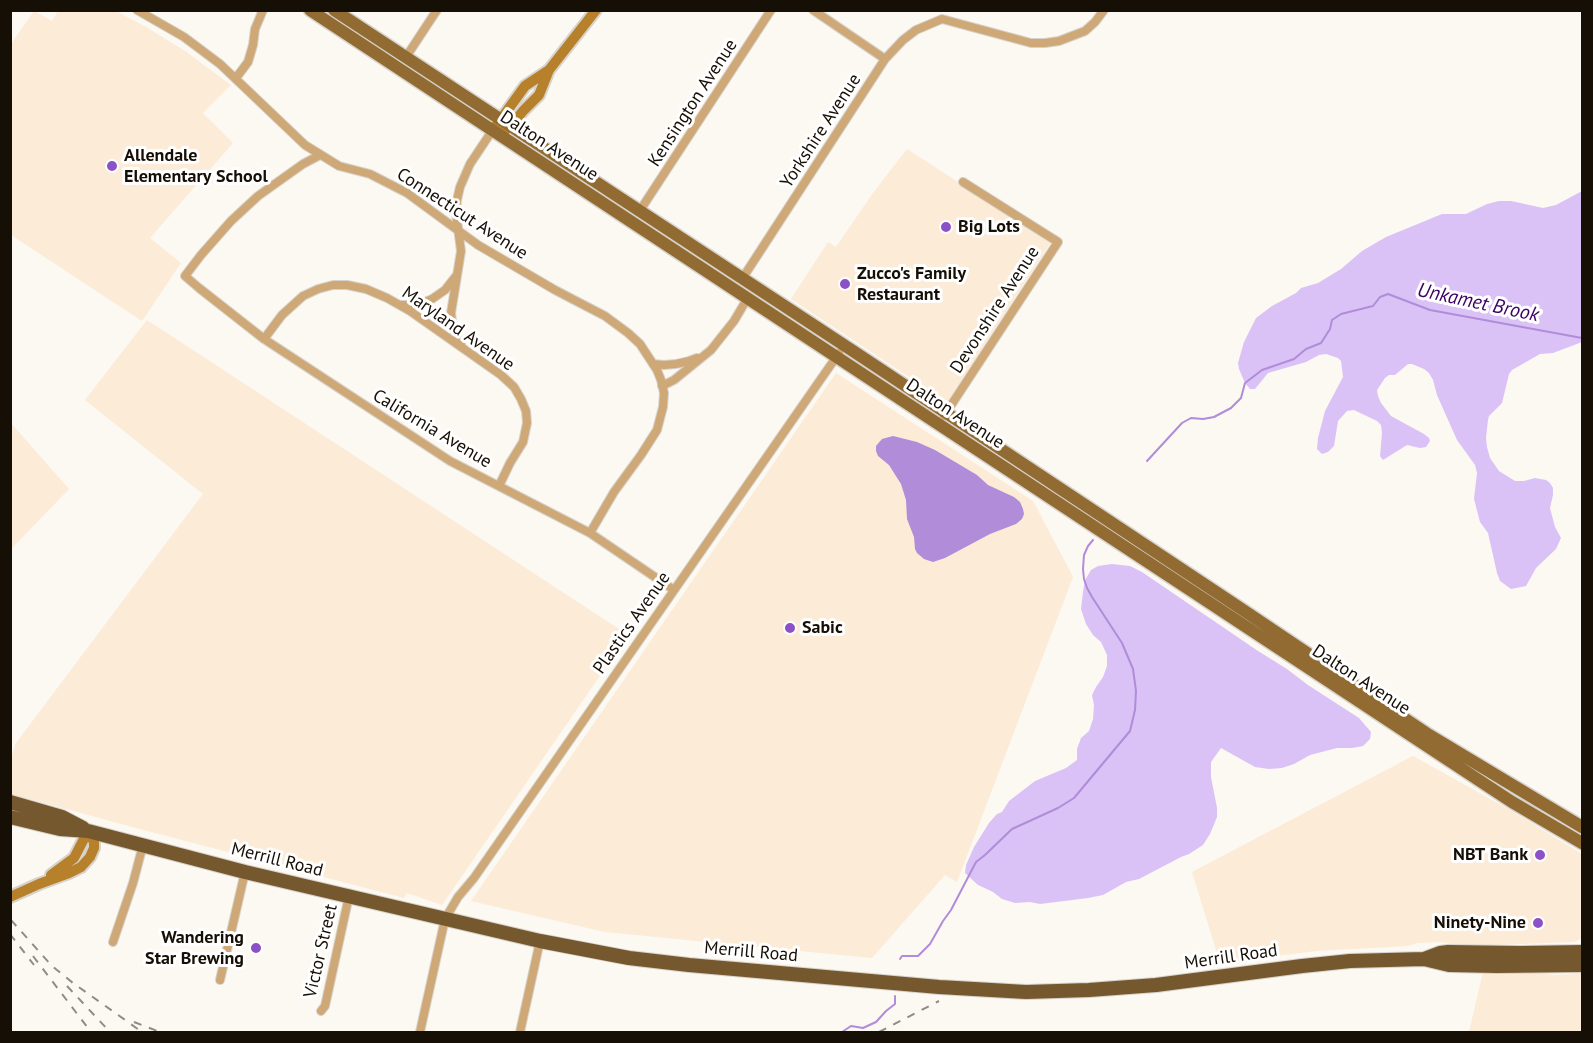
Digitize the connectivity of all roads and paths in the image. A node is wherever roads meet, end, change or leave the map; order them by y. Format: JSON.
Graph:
{"nodes":[{"id":1,"x":137,"y":10,"type":"edge"},
{"id":2,"x":263,"y":10,"type":"edge"},
{"id":3,"x":310,"y":10,"type":"edge"},
{"id":4,"x":334,"y":10,"type":"edge"},
{"id":5,"x":437,"y":10,"type":"edge"},
{"id":6,"x":596,"y":10,"type":"edge"},
{"id":7,"x":771,"y":10,"type":"edge"},
{"id":8,"x":813,"y":10,"type":"edge"},
{"id":9,"x":933,"y":10,"type":"edge"},
{"id":10,"x":1104,"y":10,"type":"edge"},
{"id":11,"x":943,"y":15,"type":"edge"},
{"id":12,"x":406,"y":57,"type":"junction"},
{"id":13,"x":885,"y":59,"type":"junction"},
{"id":14,"x":549,"y":70,"type":"junction"},
{"id":15,"x":236,"y":78,"type":"junction"},
{"id":16,"x":506,"y":123,"type":"junction"},
{"id":17,"x":492,"y":131,"type":"junction"},
{"id":18,"x":320,"y":155,"type":"junction"},
{"id":19,"x":963,"y":182,"type":"dead end"},
{"id":20,"x":639,"y":212,"type":"junction"},
{"id":21,"x":457,"y":230,"type":"junction"},
{"id":22,"x":458,"y":273,"type":"junction"},
{"id":23,"x":742,"y":279,"type":"junction"},
{"id":24,"x":747,"y":298,"type":"junction"},
{"id":25,"x":396,"y":304,"type":"junction"},
{"id":26,"x":264,"y":339,"type":"junction"},
{"id":27,"x":844,"y":345,"type":"junction"},
{"id":28,"x":462,"y":348,"type":"junction"},
{"id":29,"x":706,"y":354,"type":"junction"},
{"id":30,"x":836,"y":357,"type":"junction"},
{"id":31,"x":653,"y":364,"type":"junction"},
{"id":32,"x":662,"y":386,"type":"junction"},
{"id":33,"x":946,"y":413,"type":"junction"},
{"id":34,"x":939,"y":425,"type":"junction"},
{"id":35,"x":499,"y":486,"type":"junction"},
{"id":36,"x":590,"y":533,"type":"junction"},
{"id":37,"x":674,"y":590,"type":"junction"},
{"id":38,"x":1425,"y":738,"type":"junction"},
{"id":39,"x":1443,"y":750,"type":"junction"},
{"id":40,"x":10,"y":802,"type":"edge"},
{"id":41,"x":1562,"y":815,"type":"junction"},
{"id":42,"x":10,"y":817,"type":"edge"},
{"id":43,"x":1582,"y":822,"type":"edge"},
{"id":44,"x":1582,"y":827,"type":"edge"},
{"id":45,"x":88,"y":831,"type":"junction"},
{"id":46,"x":1579,"y":842,"type":"edge"},
{"id":47,"x":143,"y":845,"type":"junction"},
{"id":48,"x":245,"y":872,"type":"junction"},
{"id":49,"x":349,"y":896,"type":"junction"},
{"id":50,"x":10,"y":897,"type":"edge"},
{"id":51,"x":445,"y":919,"type":"junction"},
{"id":52,"x":540,"y":941,"type":"junction"},
{"id":53,"x":113,"y":942,"type":"dead end"},
{"id":54,"x":1582,"y":952,"type":"edge"},
{"id":55,"x":1424,"y":959,"type":"junction"},
{"id":56,"x":1582,"y":965,"type":"edge"},
{"id":57,"x":220,"y":980,"type":"dead end"},
{"id":58,"x":321,"y":1011,"type":"dead end"},
{"id":59,"x":420,"y":1032,"type":"edge"},
{"id":60,"x":520,"y":1032,"type":"edge"}],
"edges":[{"from":1,"to":15,"type":"street","name":"Connecticut Avenue"},
{"from":2,"to":15,"type":"street"},
{"from":3,"to":17,"type":"main road","name":"Dalton Avenue"},
{"from":4,"to":12,"type":"main road","name":"Dalton Avenue"},
{"from":5,"to":12,"type":"street"},
{"from":6,"to":14,"type":"street"},
{"from":7,"to":20,"type":"street","name":"Kensington Avenue"},
{"from":8,"to":13,"type":"street"},
{"from":9,"to":11,"type":"street"},
{"from":10,"to":11,"type":"street"},
{"from":11,"to":13,"type":"street","name":"Yorkshire Avenue"},
{"from":12,"to":16,"type":"main road","name":"Dalton Avenue"},
{"from":13,"to":23,"type":"street","name":"Yorkshire Avenue"},
{"from":14,"to":16,"type":"street"},
{"from":14,"to":16,"type":"street"},
{"from":15,"to":18,"type":"street","name":"Connecticut Avenue"},
{"from":16,"to":17,"type":"street"},
{"from":16,"to":20,"type":"main road","name":"Dalton Avenue"},
{"from":17,"to":21,"type":"street"},
{"from":17,"to":24,"type":"main road","name":"Dalton Avenue"},
{"from":18,"to":21,"type":"street","name":"Connecticut Avenue"},
{"from":18,"to":26,"type":"street","name":"California Avenue"},
{"from":19,"to":33,"type":"street","name":"Devonshire Avenue"},
{"from":20,"to":23,"type":"main road","name":"Dalton Avenue"},
{"from":21,"to":22,"type":"street"},
{"from":21,"to":31,"type":"street","name":"Connecticut Avenue"},
{"from":22,"to":25,"type":"street"},
{"from":22,"to":28,"type":"street"},
{"from":23,"to":27,"type":"main road","name":"Dalton Avenue"},
{"from":24,"to":29,"type":"street"},
{"from":24,"to":30,"type":"main road","name":"Dalton Avenue"},
{"from":25,"to":26,"type":"street","name":"Maryland Avenue"},
{"from":25,"to":28,"type":"street","name":"Maryland Avenue"},
{"from":26,"to":35,"type":"street","name":"California Avenue"},
{"from":27,"to":30,"type":"street","name":"Plastics Avenue"},
{"from":27,"to":33,"type":"main road","name":"Dalton Avenue"},
{"from":28,"to":35,"type":"street","name":"Maryland Avenue"},
{"from":29,"to":31,"type":"street"},
{"from":29,"to":32,"type":"street"},
{"from":30,"to":34,"type":"main road","name":"Dalton Avenue"},
{"from":30,"to":37,"type":"street","name":"Plastics Avenue"},
{"from":31,"to":32,"type":"street","name":"Connecticut Avenue"},
{"from":32,"to":36,"type":"street"},
{"from":33,"to":34,"type":"street","name":"Devonshire Avenue"},
{"from":33,"to":38,"type":"main road","name":"Dalton Avenue"},
{"from":34,"to":38,"type":"main road","name":"Dalton Avenue"},
{"from":35,"to":36,"type":"street","name":"California Avenue"},
{"from":36,"to":37,"type":"street","name":"California Avenue"},
{"from":37,"to":51,"type":"street","name":"Plastics Avenue"},
{"from":38,"to":39,"type":"main road","name":"Dalton Avenue"},
{"from":39,"to":41,"type":"main road","name":"Dalton Avenue"},
{"from":39,"to":46,"type":"main road","name":"Dalton Avenue"},
{"from":40,"to":45,"type":"highway","name":"Merrill Road"},
{"from":41,"to":43,"type":"street"},
{"from":41,"to":44,"type":"main road","name":"Dalton Avenue"},
{"from":42,"to":45,"type":"highway","name":"Merrill Road"},
{"from":45,"to":47,"type":"highway","name":"Merrill Road"},
{"from":45,"to":50,"type":"street"},
{"from":47,"to":48,"type":"highway","name":"Merrill Road"},
{"from":47,"to":53,"type":"street"},
{"from":48,"to":49,"type":"highway","name":"Merrill Road"},
{"from":48,"to":57,"type":"street"},
{"from":49,"to":51,"type":"highway","name":"Merrill Road"},
{"from":49,"to":58,"type":"street","name":"Victor Street"},
{"from":51,"to":52,"type":"highway","name":"Merrill Road"},
{"from":51,"to":59,"type":"street","name":"Plastics Avenue"},
{"from":52,"to":55,"type":"highway","name":"Merrill Road"},
{"from":52,"to":60,"type":"street"},
{"from":54,"to":55,"type":"highway","name":"Merrill Road"},
{"from":55,"to":56,"type":"highway","name":"Merrill Road"}]}
